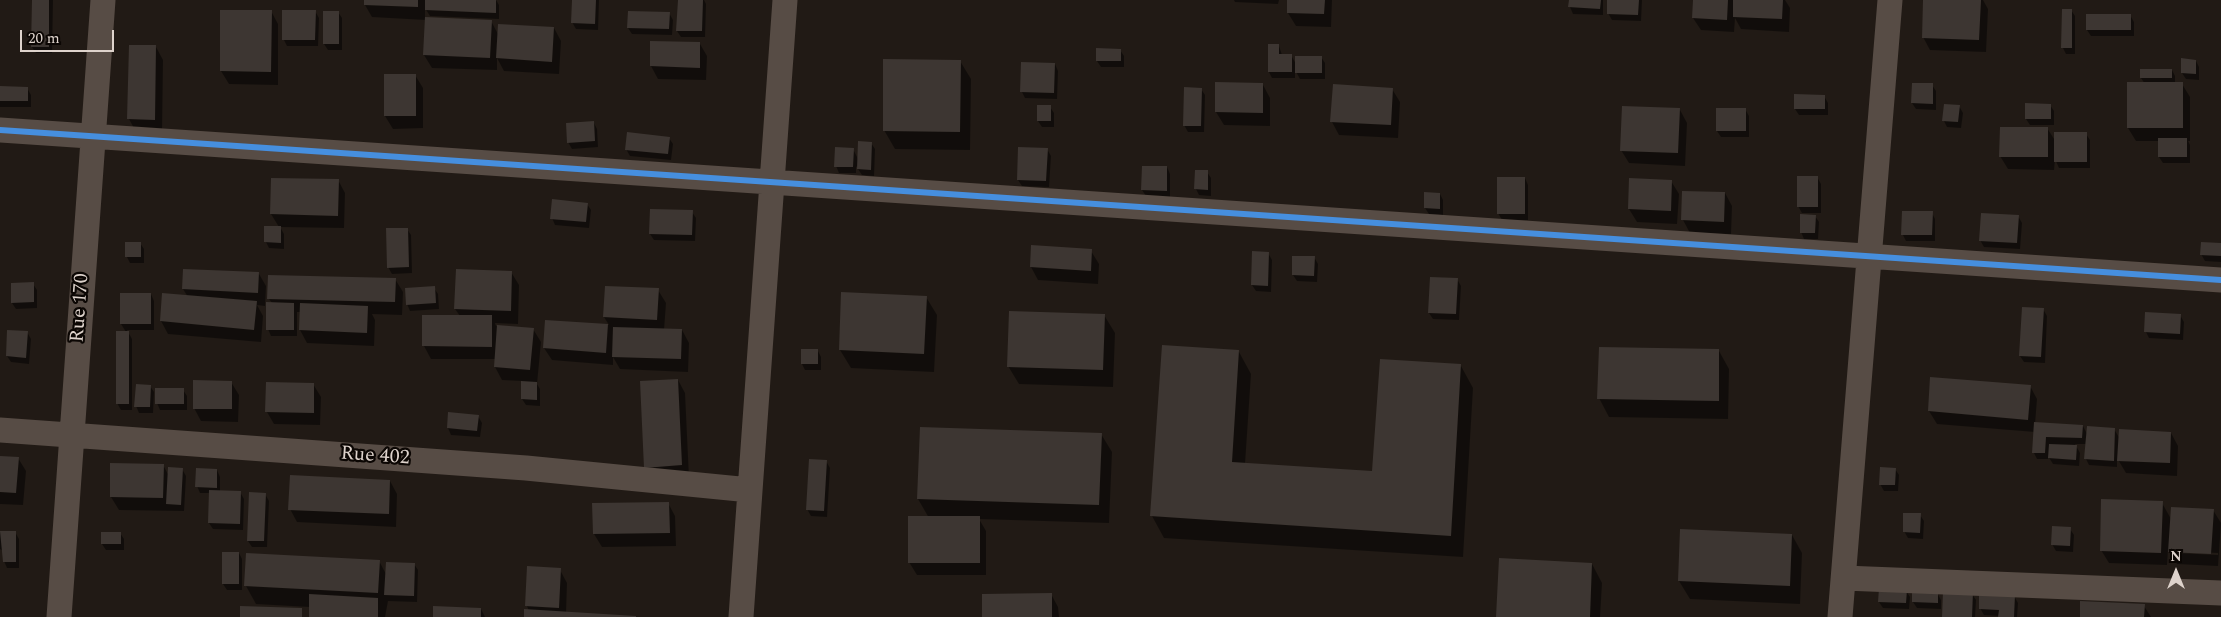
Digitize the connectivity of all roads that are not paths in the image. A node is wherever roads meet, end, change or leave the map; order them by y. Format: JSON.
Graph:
{"nodes":[{"id":1,"x":103,"y":0,"type":"edge"},
{"id":2,"x":785,"y":0,"type":"edge"},
{"id":3,"x":1890,"y":0,"type":"edge"},
{"id":4,"x":0,"y":130,"type":"edge"},
{"id":5,"x":93,"y":136,"type":"junction"},
{"id":6,"x":772,"y":182,"type":"junction"},
{"id":7,"x":1870,"y":256,"type":"junction"},
{"id":8,"x":2221,"y":280,"type":"edge"},
{"id":9,"x":0,"y":430,"type":"edge"},
{"id":10,"x":72,"y":435,"type":"junction"},
{"id":11,"x":750,"y":490,"type":"junction"},
{"id":12,"x":1844,"y":578,"type":"junction"},
{"id":13,"x":2221,"y":593,"type":"edge"},
{"id":14,"x":59,"y":617,"type":"edge"},
{"id":15,"x":741,"y":617,"type":"edge"},
{"id":16,"x":1840,"y":617,"type":"edge"}],
"edges":[{"from":1,"to":5,"type":"street","name":"Rue 170"},
{"from":2,"to":6,"type":"street"},
{"from":3,"to":7,"type":"street"},
{"from":4,"to":5,"type":"street"},
{"from":5,"to":6,"type":"street"},
{"from":5,"to":10,"type":"street","name":"Rue 170"},
{"from":6,"to":7,"type":"street"},
{"from":6,"to":11,"type":"street"},
{"from":7,"to":8,"type":"street"},
{"from":7,"to":12,"type":"street"},
{"from":9,"to":10,"type":"street","name":"Rue 402"},
{"from":10,"to":11,"type":"street","name":"Rue 402"},
{"from":10,"to":14,"type":"street","name":"Rue 170"},
{"from":11,"to":15,"type":"street"},
{"from":12,"to":13,"type":"street"},
{"from":12,"to":16,"type":"street"}]}
